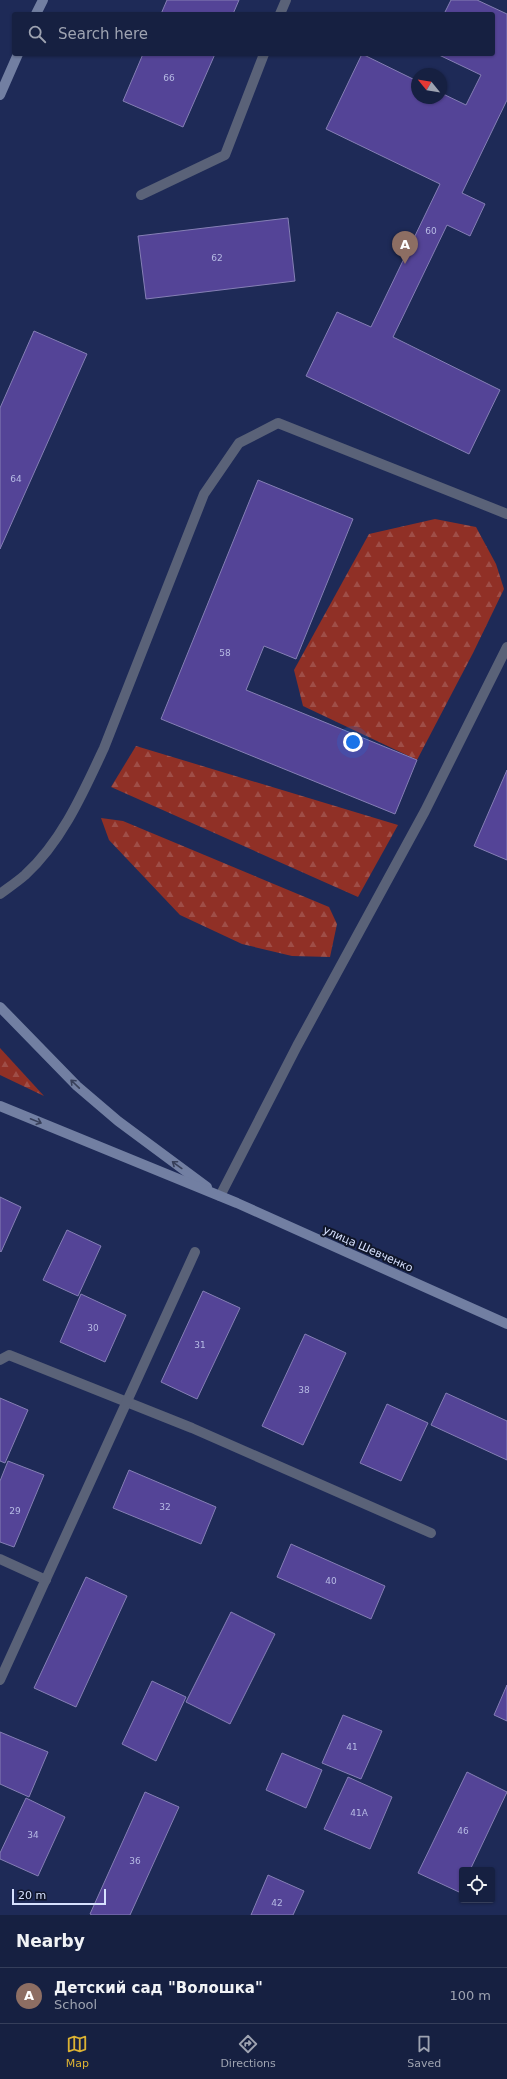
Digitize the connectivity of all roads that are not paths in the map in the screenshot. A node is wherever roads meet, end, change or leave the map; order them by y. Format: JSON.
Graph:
{"nodes":[{"id":1,"x":43,"y":0,"type":"edge"},
{"id":2,"x":286,"y":0,"type":"edge"},
{"id":3,"x":37,"y":12,"type":"edge"},
{"id":4,"x":281,"y":12,"type":"edge"},
{"id":5,"x":17,"y":56,"type":"edge"},
{"id":6,"x":263,"y":56,"type":"edge"},
{"id":7,"x":0,"y":95,"type":"edge"},
{"id":8,"x":141,"y":195,"type":"dead end"},
{"id":9,"x":507,"y":514,"type":"edge"},
{"id":10,"x":507,"y":647,"type":"edge"},
{"id":11,"x":0,"y":894,"type":"edge"},
{"id":12,"x":0,"y":1007,"type":"edge"},
{"id":13,"x":0,"y":1106,"type":"edge"},
{"id":14,"x":220,"y":1196,"type":"junction"},
{"id":15,"x":195,"y":1252,"type":"dead end"},
{"id":16,"x":507,"y":1324,"type":"edge"},
{"id":17,"x":0,"y":1360,"type":"edge"},
{"id":18,"x":127,"y":1402,"type":"junction"},
{"id":19,"x":431,"y":1533,"type":"dead end"},
{"id":20,"x":0,"y":1558,"type":"edge"},
{"id":21,"x":46,"y":1580,"type":"junction"},
{"id":22,"x":0,"y":1680,"type":"edge"}],
"edges":[{"from":1,"to":3,"type":"street"},
{"from":2,"to":4,"type":"lane"},
{"from":5,"to":7,"type":"street"},
{"from":6,"to":8,"type":"lane"},
{"from":9,"to":11,"type":"lane"},
{"from":10,"to":14,"type":"lane"},
{"from":14,"to":12,"type":"street","one_way":true},
{"from":13,"to":14,"type":"street","one_way":true},
{"from":14,"to":16,"type":"street","name":"улица Шевченко"},
{"from":15,"to":18,"type":"lane"},
{"from":17,"to":18,"type":"lane"},
{"from":18,"to":19,"type":"lane"},
{"from":18,"to":21,"type":"lane"},
{"from":20,"to":21,"type":"lane"},
{"from":21,"to":22,"type":"lane"}]}
